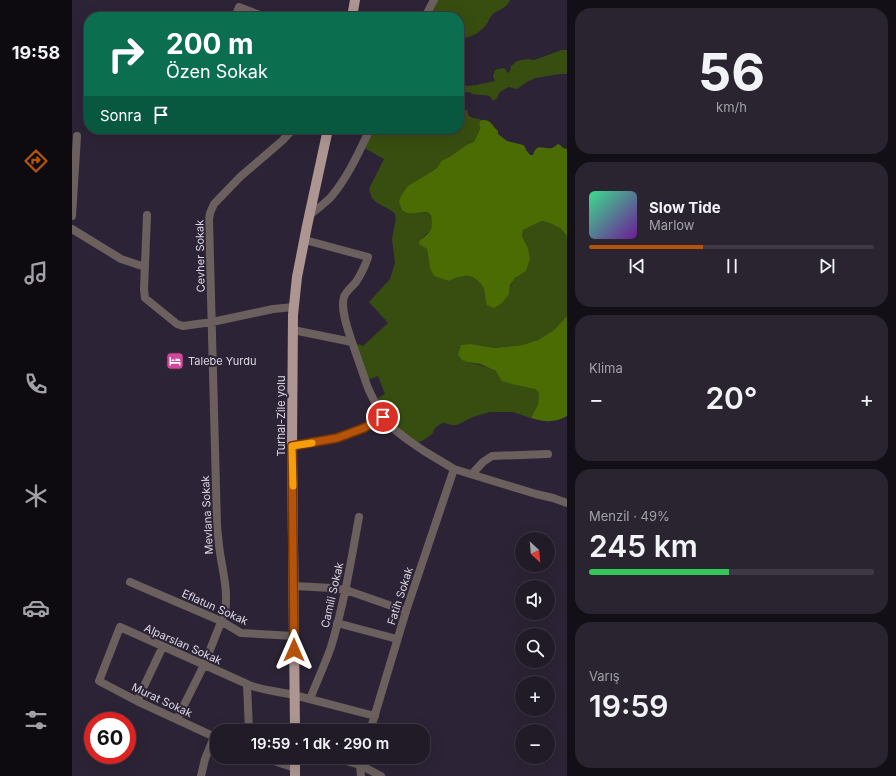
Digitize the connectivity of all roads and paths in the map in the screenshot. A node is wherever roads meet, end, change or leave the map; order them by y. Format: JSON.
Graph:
{"nodes":[{"id":1,"x":355,"y":0,"type":"edge"},
{"id":2,"x":434,"y":0,"type":"edge"},
{"id":3,"x":237,"y":12,"type":"edge"},
{"id":4,"x":252,"y":12,"type":"edge"},
{"id":5,"x":353,"y":12,"type":"edge"},
{"id":6,"x":428,"y":12,"type":"edge"},
{"id":7,"x":288,"y":134,"type":"edge"},
{"id":8,"x":327,"y":134,"type":"edge"},
{"id":9,"x":367,"y":134,"type":"edge"},
{"id":10,"x":77,"y":136,"type":"dead end"},
{"id":11,"x":147,"y":215,"type":"dead end"},
{"id":12,"x":310,"y":215,"type":"junction"},
{"id":13,"x":72,"y":216,"type":"edge"},
{"id":14,"x":72,"y":229,"type":"edge"},
{"id":15,"x":304,"y":240,"type":"junction"},
{"id":16,"x":145,"y":267,"type":"junction"},
{"id":17,"x":294,"y":307,"type":"junction"},
{"id":18,"x":212,"y":322,"type":"junction"},
{"id":19,"x":292,"y":330,"type":"junction"},
{"id":20,"x":352,"y":342,"type":"junction"},
{"id":21,"x":383,"y":417,"type":"junction"},
{"id":22,"x":292,"y":446,"type":"junction"},
{"id":23,"x":548,"y":454,"type":"dead end"},
{"id":24,"x":454,"y":469,"type":"junction"},
{"id":25,"x":472,"y":474,"type":"junction"},
{"id":26,"x":567,"y":503,"type":"edge"},
{"id":27,"x":359,"y":517,"type":"dead end"},
{"id":28,"x":130,"y":582,"type":"dead end"},
{"id":29,"x":294,"y":586,"type":"junction"},
{"id":30,"x":346,"y":590,"type":"junction"},
{"id":31,"x":406,"y":611,"type":"junction"},
{"id":32,"x":221,"y":621,"type":"junction"},
{"id":33,"x":337,"y":623,"type":"junction"},
{"id":34,"x":294,"y":636,"type":"junction"},
{"id":35,"x":397,"y":639,"type":"junction"},
{"id":36,"x":163,"y":646,"type":"junction"},
{"id":37,"x":204,"y":665,"type":"junction"},
{"id":38,"x":99,"y":681,"type":"joint"},
{"id":39,"x":247,"y":684,"type":"junction"},
{"id":40,"x":294,"y":694,"type":"junction"},
{"id":41,"x":310,"y":699,"type":"junction"},
{"id":42,"x":137,"y":700,"type":"junction"},
{"id":43,"x":375,"y":716,"type":"junction"},
{"id":44,"x":177,"y":719,"type":"junction"},
{"id":45,"x":249,"y":724,"type":"edge"},
{"id":46,"x":295,"y":724,"type":"edge"},
{"id":47,"x":372,"y":724,"type":"edge"},
{"id":48,"x":210,"y":734,"type":"edge"},
{"id":49,"x":210,"y":749,"type":"edge"},
{"id":50,"x":277,"y":764,"type":"edge"},
{"id":51,"x":361,"y":764,"type":"edge"},
{"id":52,"x":365,"y":764,"type":"edge"},
{"id":53,"x":295,"y":772,"type":"edge"},
{"id":54,"x":201,"y":776,"type":"edge"},
{"id":55,"x":361,"y":776,"type":"edge"},
{"id":56,"x":381,"y":776,"type":"edge"}],
"edges":[{"from":1,"to":5,"type":"main road"},
{"from":2,"to":6,"type":"street"},
{"from":3,"to":4,"type":"street"},
{"from":7,"to":18,"type":"street","name":"Cevher Sokak"},
{"from":8,"to":12,"type":"main road","name":"Turhal-Zile yolu"},
{"from":9,"to":12,"type":"street"},
{"from":10,"to":13,"type":"street"},
{"from":11,"to":16,"type":"street"},
{"from":12,"to":15,"type":"main road","name":"Turhal-Zile yolu"},
{"from":14,"to":16,"type":"street"},
{"from":15,"to":17,"type":"main road","name":"Turhal-Zile yolu"},
{"from":15,"to":20,"type":"street"},
{"from":16,"to":18,"type":"street"},
{"from":17,"to":18,"type":"street"},
{"from":17,"to":19,"type":"main road","name":"Turhal-Zile yolu"},
{"from":18,"to":32,"type":"street","name":"Mevlana Sokak"},
{"from":19,"to":20,"type":"street"},
{"from":19,"to":22,"type":"main road","name":"Turhal-Zile yolu"},
{"from":20,"to":21,"type":"street"},
{"from":21,"to":22,"type":"street"},
{"from":21,"to":24,"type":"street"},
{"from":22,"to":29,"type":"main road","name":"Turhal-Zile yolu"},
{"from":23,"to":25,"type":"street"},
{"from":24,"to":25,"type":"street"},
{"from":24,"to":31,"type":"street","name":"Fatih Sokak"},
{"from":25,"to":26,"type":"street"},
{"from":27,"to":30,"type":"street","name":"Camili Sokak"},
{"from":28,"to":32,"type":"street","name":"Eflatun Sokak"},
{"from":29,"to":30,"type":"street"},
{"from":29,"to":34,"type":"main road","name":"Turhal-Zile yolu"},
{"from":30,"to":31,"type":"street"},
{"from":30,"to":33,"type":"street","name":"Camili Sokak"},
{"from":31,"to":35,"type":"street","name":"Fatih Sokak"},
{"from":32,"to":34,"type":"street","name":"Eflatun Sokak"},
{"from":32,"to":37,"type":"street","name":"Mevlana Sokak"},
{"from":33,"to":35,"type":"street"},
{"from":33,"to":41,"type":"street","name":"Camili Sokak"},
{"from":34,"to":40,"type":"main road","name":"Turhal-Zile yolu"},
{"from":35,"to":43,"type":"street","name":"Fatih Sokak"},
{"from":36,"to":37,"type":"street","name":"Alparslan Sokak"},
{"from":36,"to":38,"type":"street","name":"Alparslan Sokak"},
{"from":36,"to":42,"type":"street"},
{"from":37,"to":39,"type":"street","name":"Alparslan Sokak"},
{"from":37,"to":44,"type":"street","name":"Mevlana Sokak"},
{"from":38,"to":42,"type":"street","name":"Murat Sokak"},
{"from":39,"to":40,"type":"street","name":"Alparslan Sokak"},
{"from":39,"to":45,"type":"street"},
{"from":40,"to":41,"type":"street","name":"Alparslan Sokak"},
{"from":40,"to":46,"type":"main road","name":"Turhal-Zile yolu"},
{"from":41,"to":43,"type":"street","name":"Alparslan Sokak"},
{"from":42,"to":44,"type":"street","name":"Murat Sokak"},
{"from":43,"to":47,"type":"street","name":"Fatih Sokak"},
{"from":44,"to":48,"type":"street","name":"Murat Sokak"},
{"from":49,"to":54,"type":"street"},
{"from":50,"to":53,"type":"street"},
{"from":51,"to":55,"type":"street"},
{"from":52,"to":56,"type":"street"}]}
